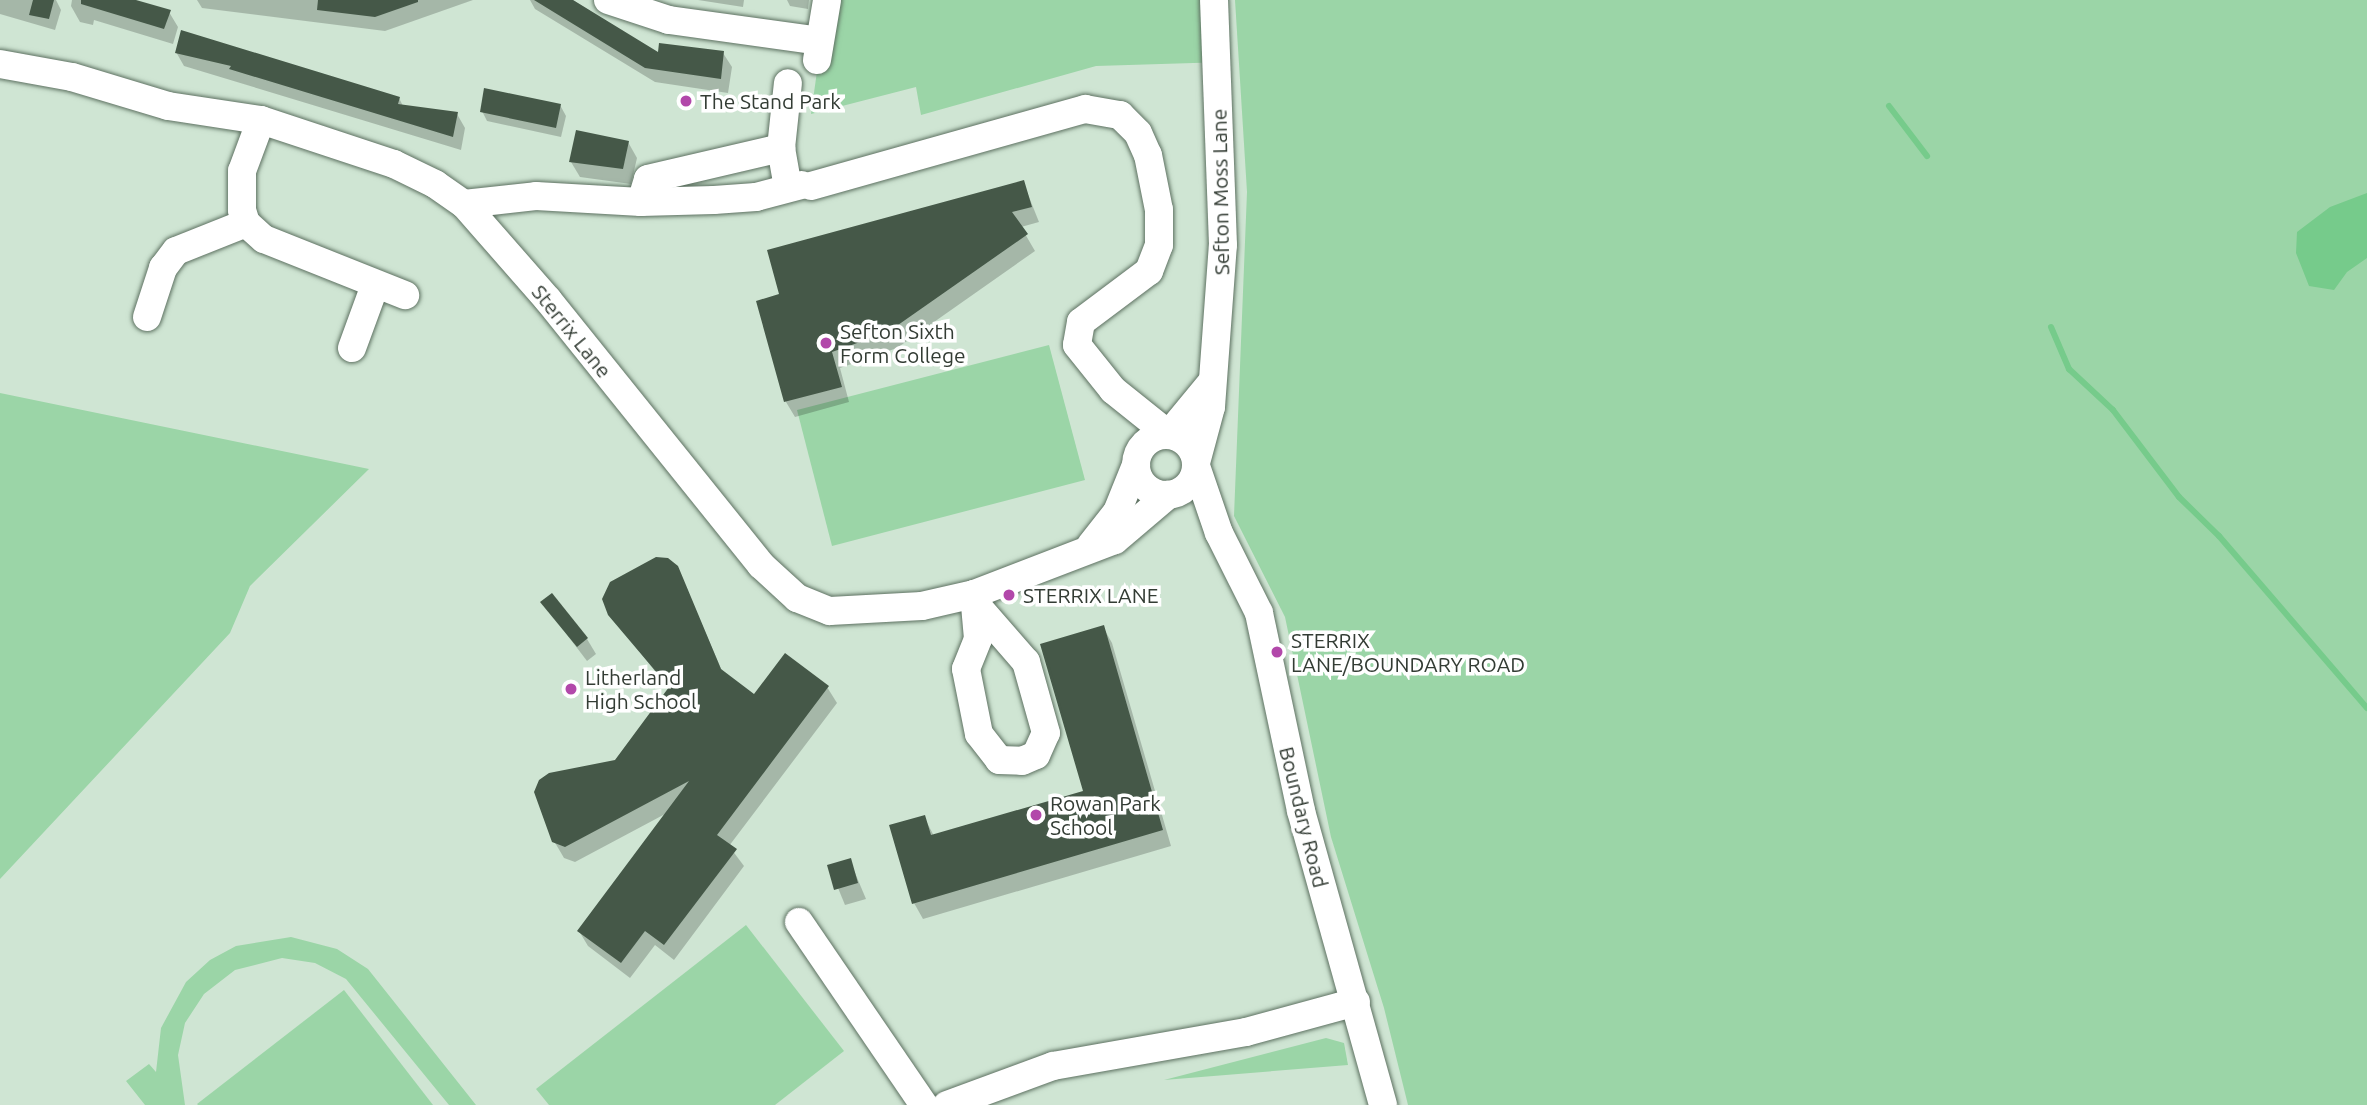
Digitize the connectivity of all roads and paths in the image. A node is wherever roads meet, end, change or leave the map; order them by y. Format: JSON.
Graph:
{"nodes":[{"id":1,"x":608,"y":0,"type":"edge"},
{"id":2,"x":827,"y":0,"type":"edge"},
{"id":3,"x":1214,"y":0,"type":"edge"},
{"id":4,"x":0,"y":64,"type":"edge"},
{"id":5,"x":788,"y":83,"type":"dead end"},
{"id":6,"x":261,"y":120,"type":"junction"},
{"id":7,"x":781,"y":148,"type":"junction"},
{"id":8,"x":800,"y":186,"type":"junction"},
{"id":9,"x":641,"y":202,"type":"junction"},
{"id":10,"x":464,"y":204,"type":"junction"},
{"id":11,"x":246,"y":223,"type":"junction"},
{"id":12,"x":375,"y":285,"type":"junction"},
{"id":13,"x":405,"y":295,"type":"dead end"},
{"id":14,"x":147,"y":317,"type":"dead end"},
{"id":15,"x":352,"y":348,"type":"dead end"},
{"id":16,"x":1210,"y":384,"type":"junction"},
{"id":17,"x":1113,"y":390,"type":"junction"},
{"id":18,"x":1168,"y":434,"type":"junction"},
{"id":19,"x":1136,"y":462,"type":"junction"},
{"id":20,"x":1196,"y":464,"type":"junction"},
{"id":21,"x":1169,"y":495,"type":"junction"},
{"id":22,"x":1219,"y":533,"type":"junction"},
{"id":23,"x":1090,"y":547,"type":"junction"},
{"id":24,"x":976,"y":601,"type":"junction"},
{"id":25,"x":799,"y":922,"type":"dead end"},
{"id":26,"x":1356,"y":1002,"type":"junction"},
{"id":27,"x":924,"y":1105,"type":"edge"},
{"id":28,"x":947,"y":1105,"type":"edge"},
{"id":29,"x":1383,"y":1105,"type":"edge"}],
"edges":[{"from":1,"to":2,"type":"street"},
{"from":3,"to":16,"type":"street","name":"Sefton Moss Lane"},
{"from":4,"to":6,"type":"street","name":"Sterrix Lane"},
{"from":5,"to":7,"type":"street"},
{"from":6,"to":10,"type":"street","name":"Sterrix Lane"},
{"from":6,"to":11,"type":"street"},
{"from":7,"to":8,"type":"street"},
{"from":7,"to":9,"type":"street"},
{"from":8,"to":9,"type":"street"},
{"from":8,"to":17,"type":"street"},
{"from":9,"to":10,"type":"street"},
{"from":10,"to":24,"type":"street","name":"Sterrix Lane"},
{"from":11,"to":12,"type":"street"},
{"from":11,"to":14,"type":"street"},
{"from":12,"to":13,"type":"street"},
{"from":12,"to":15,"type":"street"},
{"from":16,"to":18,"type":"street"},
{"from":16,"to":20,"type":"street","name":"Sefton Moss Lane"},
{"from":17,"to":18,"type":"street"},
{"from":17,"to":19,"type":"street"},
{"from":18,"to":19,"type":"street"},
{"from":18,"to":20,"type":"street"},
{"from":19,"to":21,"type":"street"},
{"from":19,"to":23,"type":"street"},
{"from":20,"to":21,"type":"street"},
{"from":20,"to":22,"type":"street","name":"Boundary Road"},
{"from":21,"to":22,"type":"street","name":"Boundary Road"},
{"from":21,"to":23,"type":"street","name":"Sterrix Lane"},
{"from":22,"to":26,"type":"street","name":"Boundary Road"},
{"from":23,"to":24,"type":"street","name":"Sterrix Lane"},
{"from":24,"to":24,"type":"street"},
{"from":25,"to":27,"type":"street"},
{"from":26,"to":28,"type":"street"},
{"from":26,"to":29,"type":"street","name":"Boundary Road"}]}
